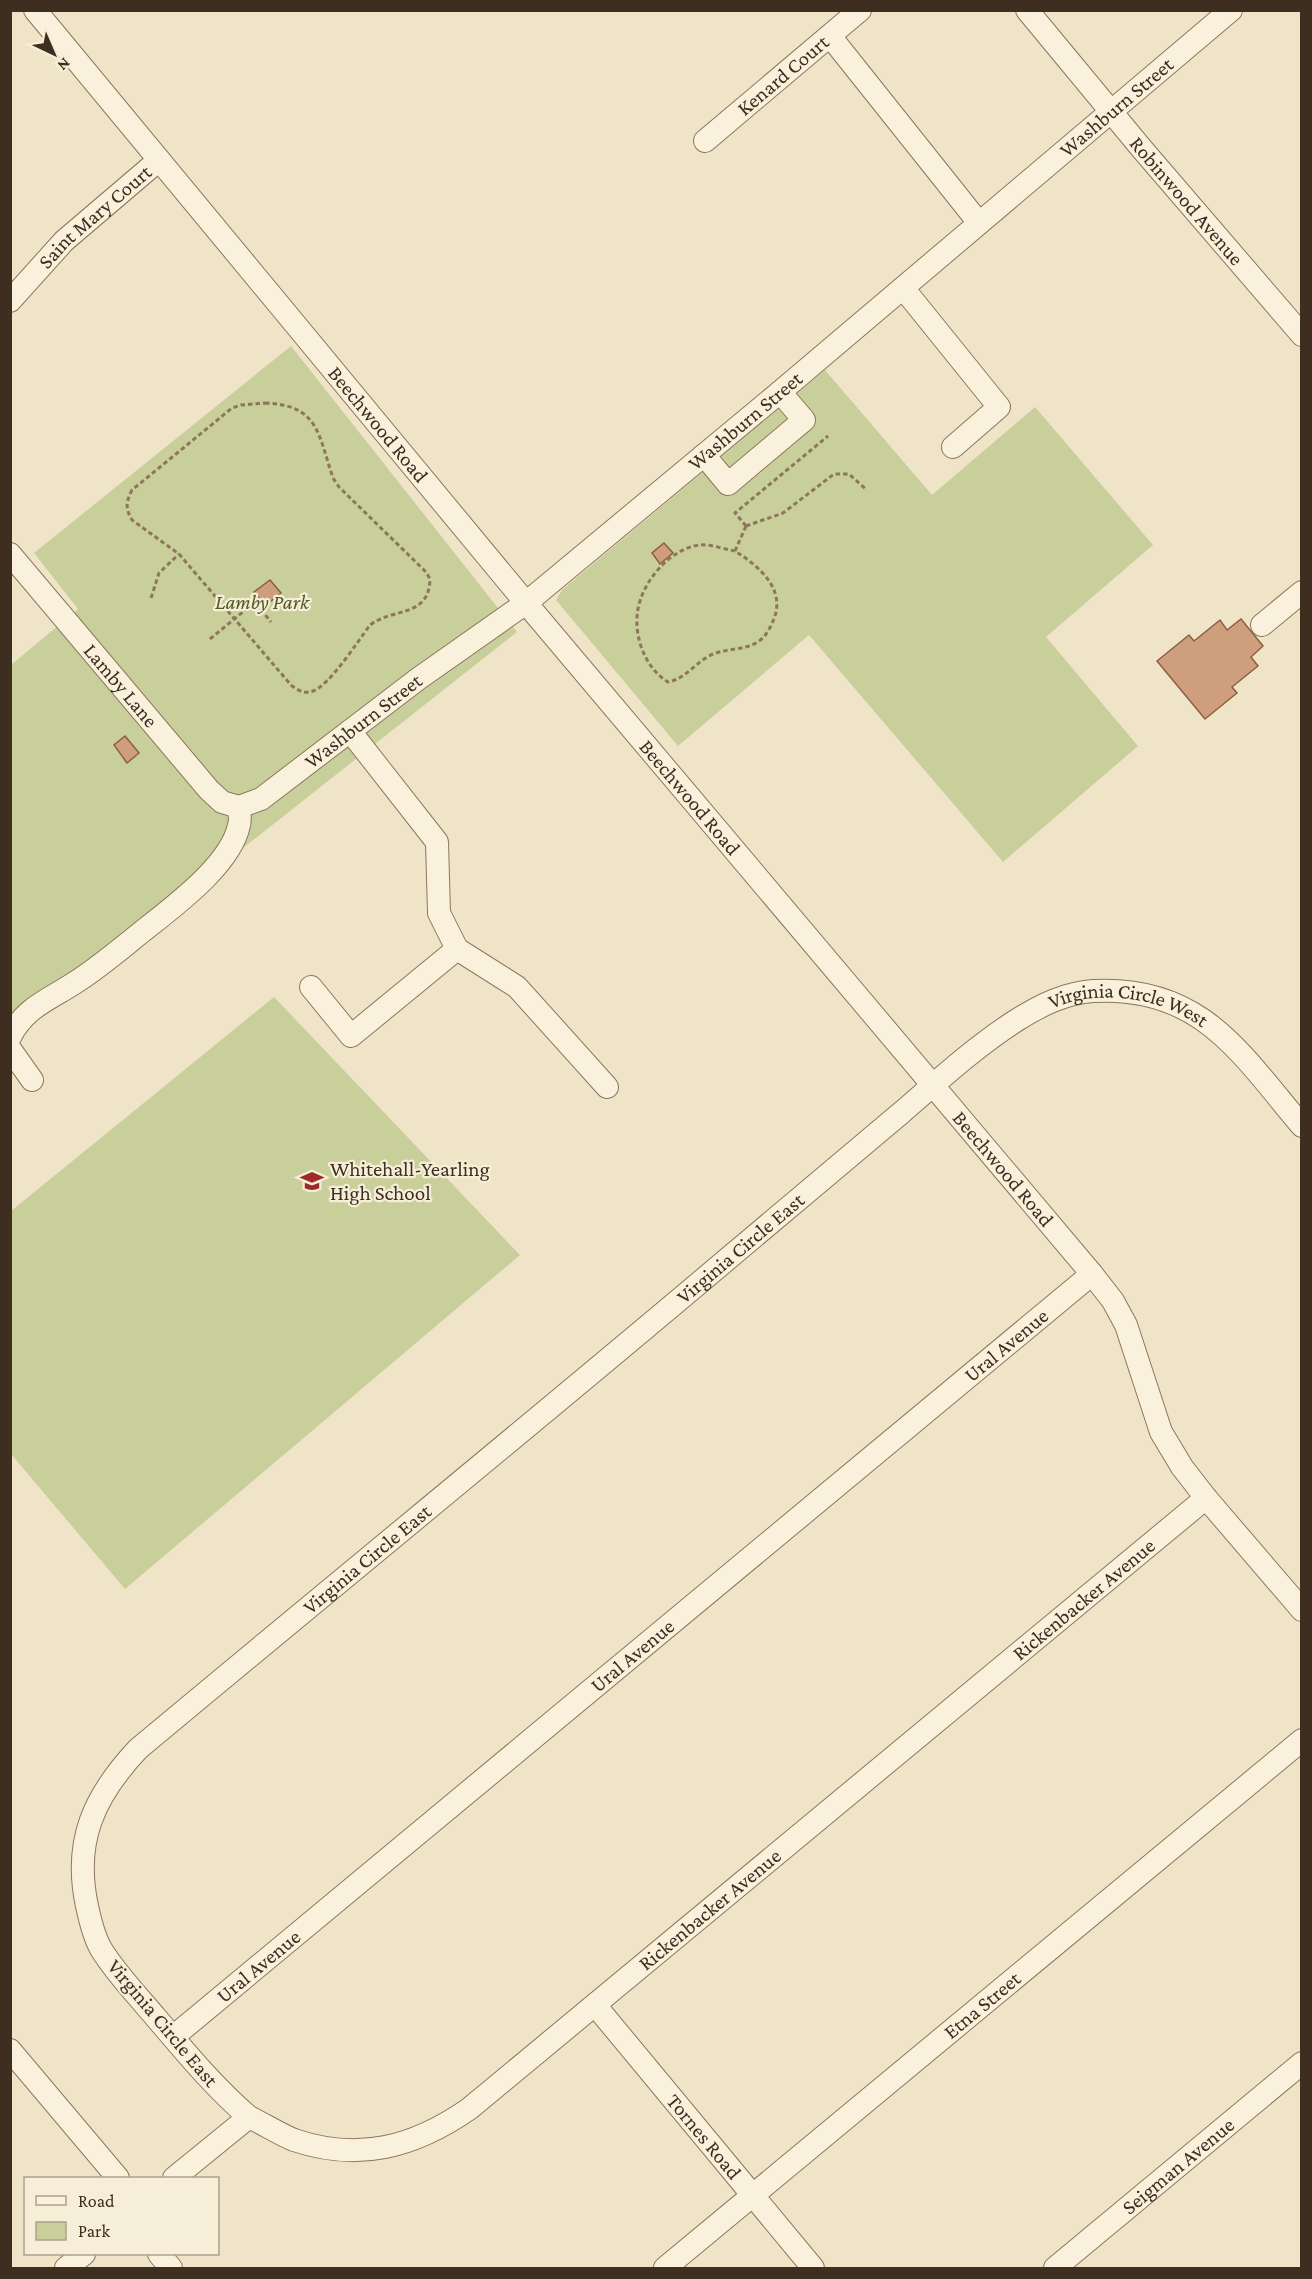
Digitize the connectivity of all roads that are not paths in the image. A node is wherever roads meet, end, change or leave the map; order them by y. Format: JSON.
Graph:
{"nodes":[{"id":1,"x":35,"y":10,"type":"edge"},
{"id":2,"x":860,"y":10,"type":"edge"},
{"id":3,"x":1027,"y":10,"type":"edge"},
{"id":4,"x":1231,"y":10,"type":"edge"},
{"id":5,"x":830,"y":36,"type":"junction"},
{"id":6,"x":1111,"y":112,"type":"junction"},
{"id":7,"x":705,"y":141,"type":"dead end"},
{"id":8,"x":159,"y":160,"type":"junction"},
{"id":9,"x":979,"y":223,"type":"junction"},
{"id":10,"x":903,"y":288,"type":"junction"},
{"id":11,"x":10,"y":301,"type":"edge"},
{"id":12,"x":1302,"y":335,"type":"edge"},
{"id":13,"x":780,"y":392,"type":"junction"},
{"id":14,"x":953,"y":447,"type":"dead end"},
{"id":15,"x":704,"y":455,"type":"junction"},
{"id":16,"x":10,"y":554,"type":"edge"},
{"id":17,"x":1302,"y":592,"type":"edge"},
{"id":18,"x":525,"y":603,"type":"junction"},
{"id":19,"x":1262,"y":625,"type":"dead end"},
{"id":20,"x":351,"y":730,"type":"junction"},
{"id":21,"x":239,"y":807,"type":"junction"},
{"id":22,"x":457,"y":949,"type":"junction"},
{"id":23,"x":311,"y":987,"type":"dead end"},
{"id":24,"x":10,"y":1037,"type":"edge"},
{"id":25,"x":10,"y":1049,"type":"edge"},
{"id":26,"x":32,"y":1080,"type":"dead end"},
{"id":27,"x":934,"y":1085,"type":"junction"},
{"id":28,"x":607,"y":1087,"type":"dead end"},
{"id":29,"x":1302,"y":1126,"type":"edge"},
{"id":30,"x":1092,"y":1274,"type":"junction"},
{"id":31,"x":1206,"y":1498,"type":"junction"},
{"id":32,"x":1294,"y":1585,"type":"edge"},
{"id":33,"x":1302,"y":1610,"type":"edge"},
{"id":34,"x":1302,"y":1740,"type":"edge"},
{"id":35,"x":595,"y":2005,"type":"junction"},
{"id":36,"x":173,"y":2037,"type":"junction"},
{"id":37,"x":10,"y":2050,"type":"edge"},
{"id":38,"x":1302,"y":2063,"type":"edge"},
{"id":39,"x":249,"y":2117,"type":"junction"},
{"id":40,"x":117,"y":2177,"type":"edge"},
{"id":41,"x":175,"y":2177,"type":"edge"},
{"id":42,"x":752,"y":2196,"type":"junction"},
{"id":43,"x":82,"y":2255,"type":"edge"},
{"id":44,"x":161,"y":2255,"type":"edge"},
{"id":45,"x":66,"y":2268,"type":"edge"},
{"id":46,"x":171,"y":2268,"type":"edge"},
{"id":47,"x":664,"y":2268,"type":"edge"},
{"id":48,"x":813,"y":2268,"type":"edge"},
{"id":49,"x":1054,"y":2268,"type":"edge"}],
"edges":[{"from":1,"to":8,"type":"street","name":"Beechwood Road"},
{"from":2,"to":5,"type":"street","name":"Kenard Court"},
{"from":3,"to":6,"type":"street","name":"Robinwood Avenue"},
{"from":4,"to":6,"type":"street","name":"Washburn Street"},
{"from":5,"to":7,"type":"street","name":"Kenard Court"},
{"from":5,"to":9,"type":"street"},
{"from":6,"to":9,"type":"street","name":"Washburn Street"},
{"from":6,"to":12,"type":"street","name":"Robinwood Avenue"},
{"from":8,"to":11,"type":"street","name":"Saint Mary Court"},
{"from":8,"to":18,"type":"street","name":"Beechwood Road"},
{"from":9,"to":10,"type":"street","name":"Washburn Street"},
{"from":10,"to":13,"type":"street","name":"Washburn Street"},
{"from":10,"to":14,"type":"street"},
{"from":13,"to":15,"type":"street","name":"Washburn Street"},
{"from":13,"to":15,"type":"street"},
{"from":15,"to":18,"type":"street","name":"Washburn Street"},
{"from":16,"to":21,"type":"street","name":"Lamby Lane"},
{"from":17,"to":19,"type":"street"},
{"from":18,"to":20,"type":"street","name":"Washburn Street"},
{"from":18,"to":27,"type":"street","name":"Beechwood Road"},
{"from":20,"to":21,"type":"street","name":"Washburn Street"},
{"from":20,"to":22,"type":"street"},
{"from":21,"to":24,"type":"street"},
{"from":22,"to":23,"type":"street"},
{"from":22,"to":28,"type":"street"},
{"from":25,"to":26,"type":"street"},
{"from":27,"to":29,"type":"street","name":"Virginia Circle West"},
{"from":27,"to":30,"type":"street","name":"Beechwood Road"},
{"from":27,"to":36,"type":"street","name":"Virginia Circle East"},
{"from":30,"to":31,"type":"street","name":"Beechwood Road"},
{"from":30,"to":36,"type":"street","name":"Ural Avenue"},
{"from":31,"to":32,"type":"street","name":"Beechwood Road"},
{"from":31,"to":35,"type":"street","name":"Rickenbacker Avenue"},
{"from":32,"to":33,"type":"street","name":"Beechwood Road"},
{"from":34,"to":42,"type":"street","name":"Etna Street"},
{"from":35,"to":39,"type":"street","name":"Rickenbacker Avenue"},
{"from":35,"to":42,"type":"street","name":"Tornes Road"},
{"from":36,"to":39,"type":"street","name":"Virginia Circle East"},
{"from":37,"to":40,"type":"street"},
{"from":38,"to":49,"type":"street","name":"Seigman Avenue"},
{"from":39,"to":41,"type":"street"},
{"from":42,"to":47,"type":"street","name":"Etna Street"},
{"from":42,"to":48,"type":"street","name":"Tornes Road"},
{"from":43,"to":45,"type":"street"},
{"from":44,"to":46,"type":"street"}]}
